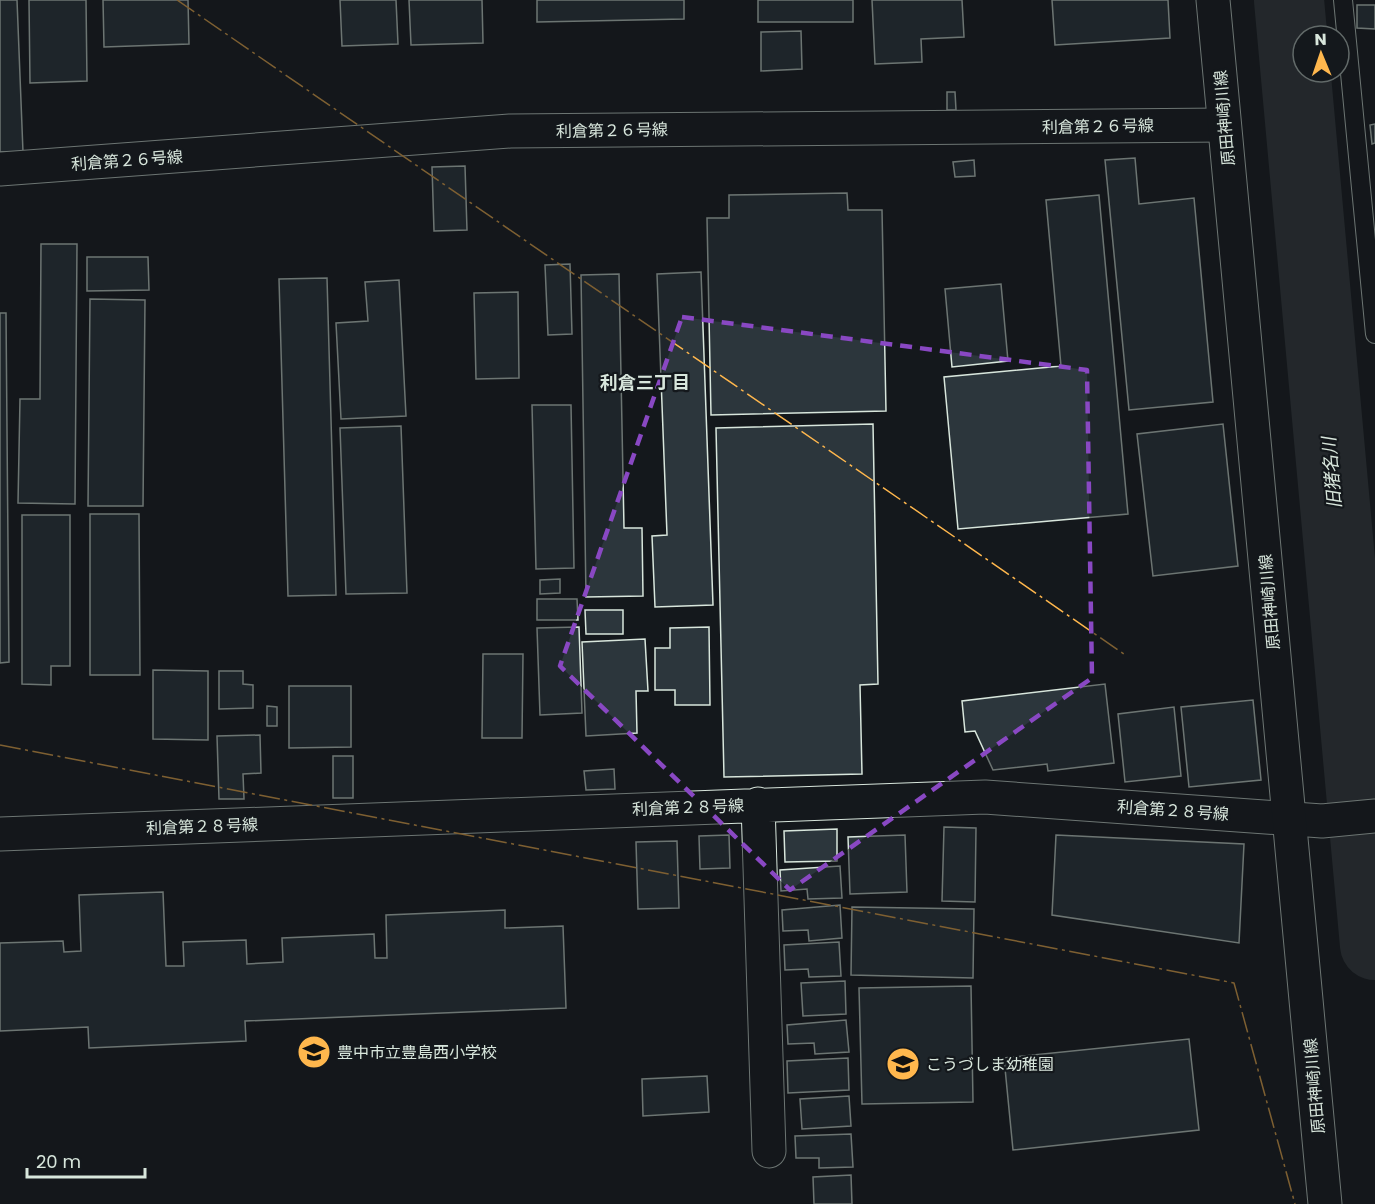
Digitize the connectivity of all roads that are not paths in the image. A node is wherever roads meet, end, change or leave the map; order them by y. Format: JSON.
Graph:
{"nodes":[{"id":1,"x":1213,"y":0,"type":"edge"},
{"id":2,"x":1343,"y":0,"type":"edge"},
{"id":3,"x":1224,"y":125,"type":"junction"},
{"id":4,"x":0,"y":169,"type":"edge"},
{"id":5,"x":1375,"y":333,"type":"edge"},
{"id":6,"x":758,"y":804,"type":"junction"},
{"id":7,"x":1375,"y":816,"type":"edge"},
{"id":8,"x":1289,"y":819,"type":"junction"},
{"id":9,"x":0,"y":834,"type":"edge"},
{"id":10,"x":770,"y":1152,"type":"dead end"},
{"id":11,"x":1325,"y":1204,"type":"edge"}],
"edges":[{"from":1,"to":3,"type":"street","name":"原田神崎川線"},
{"from":2,"to":5,"type":"lane"},
{"from":3,"to":4,"type":"street","name":"利倉第２６号線"},
{"from":3,"to":8,"type":"street","name":"原田神崎川線"},
{"from":6,"to":8,"type":"street","name":"利倉第２８号線"},
{"from":6,"to":9,"type":"street","name":"利倉第２８号線"},
{"from":6,"to":10,"type":"street"},
{"from":7,"to":8,"type":"street","name":"利倉第２８号線"},
{"from":8,"to":11,"type":"street","name":"原田神崎川線"}]}
